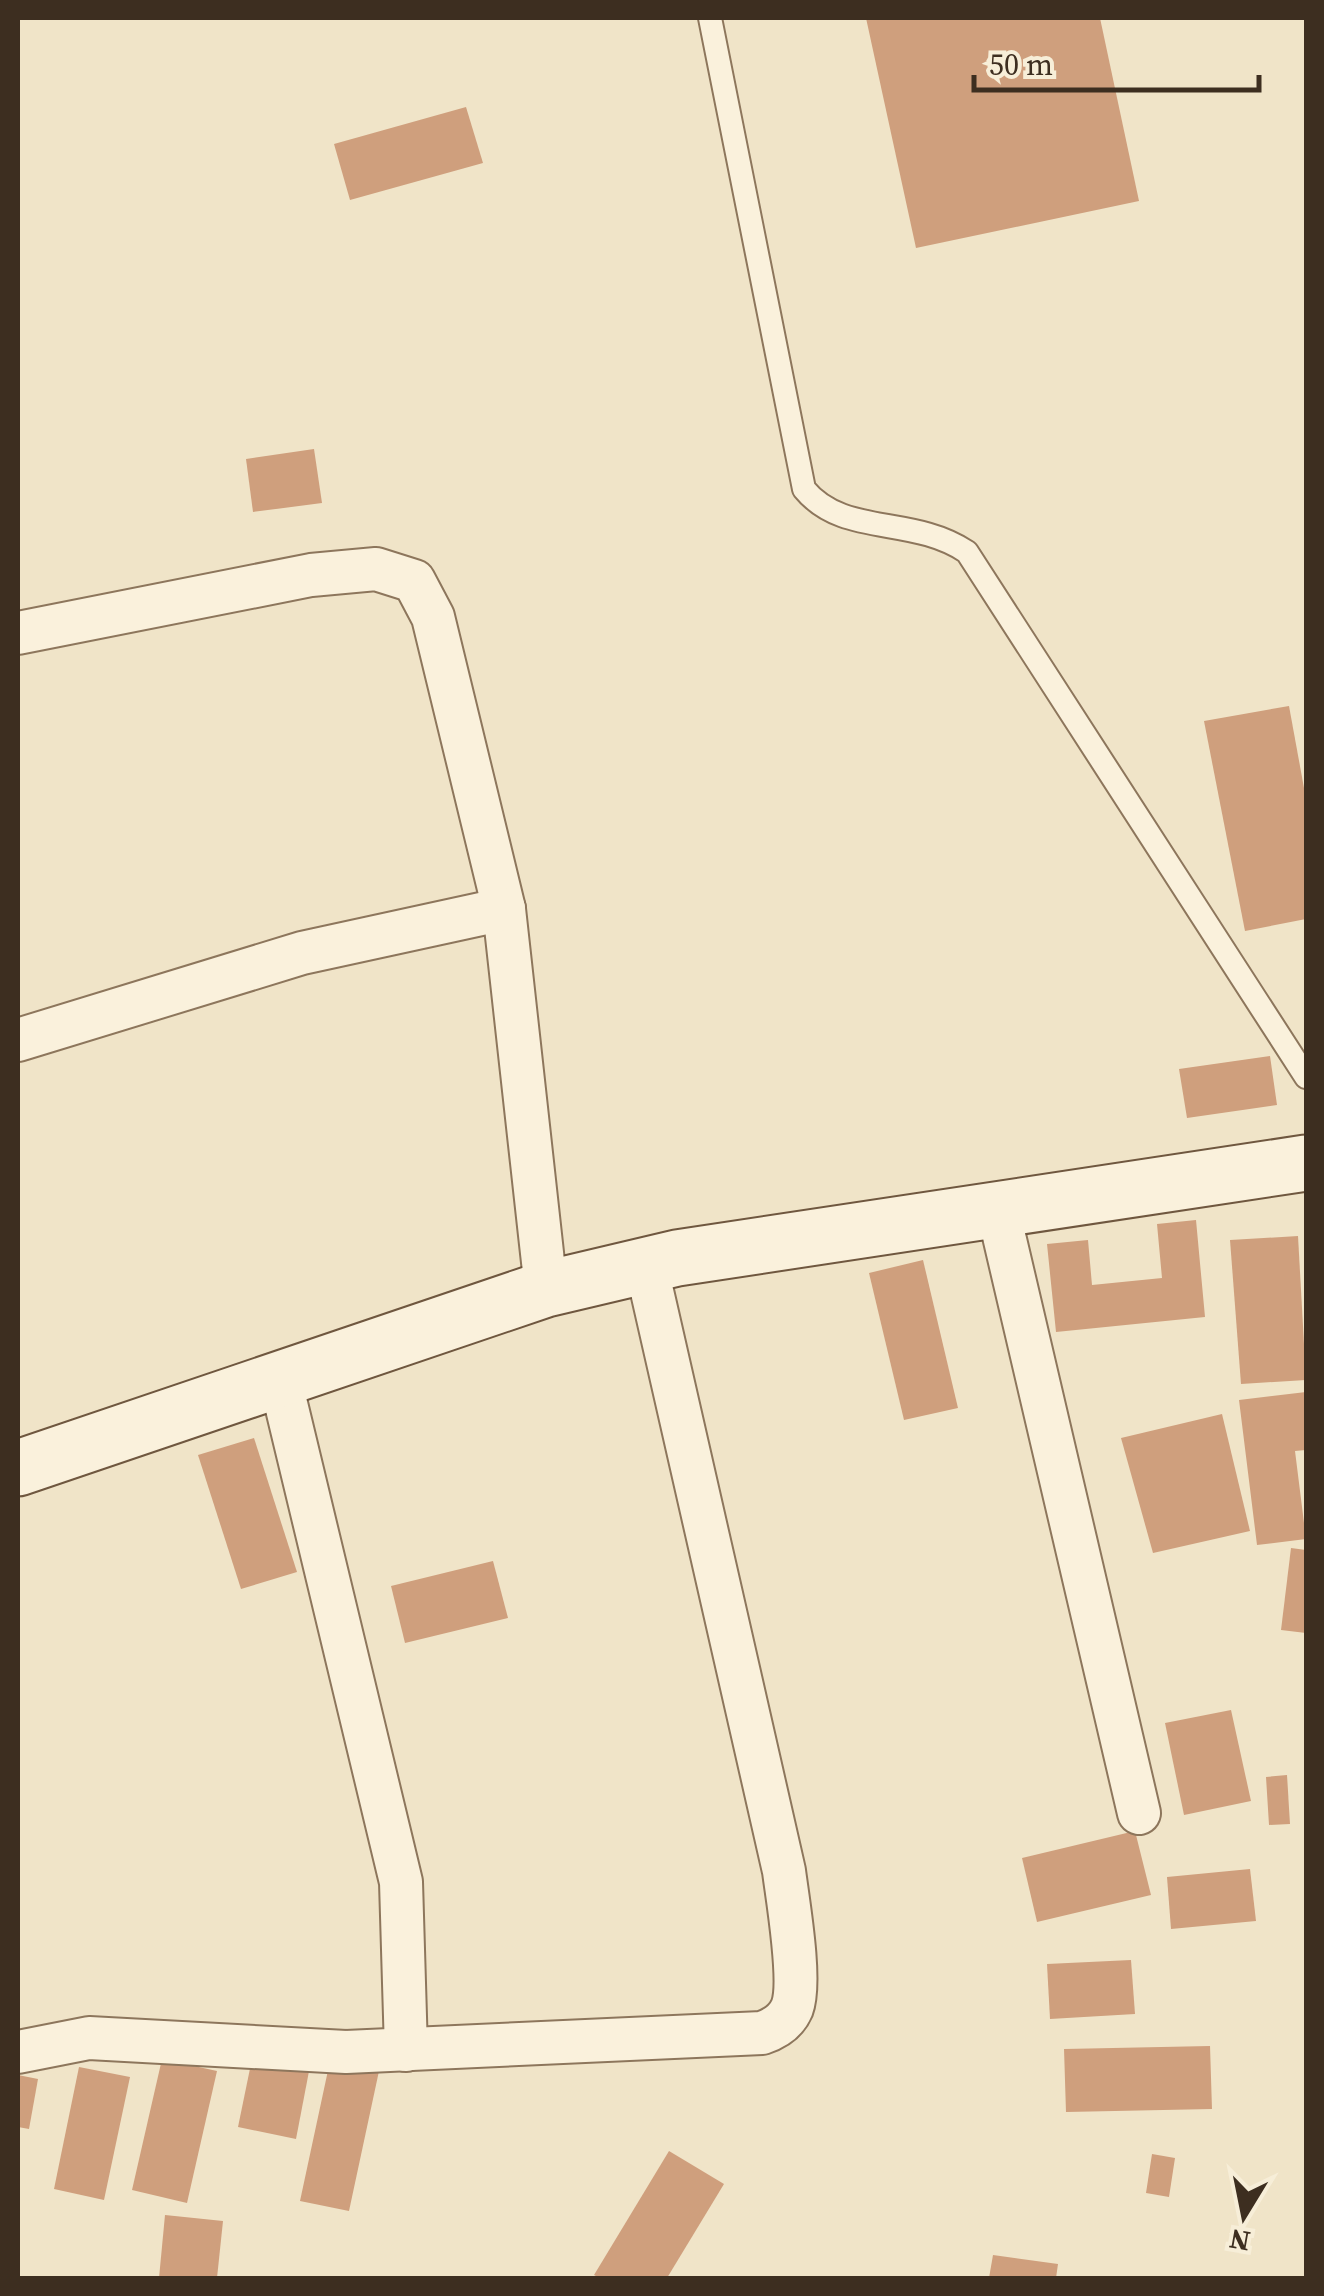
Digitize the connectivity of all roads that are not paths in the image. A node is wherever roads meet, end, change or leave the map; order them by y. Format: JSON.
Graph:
{"nodes":[{"id":1,"x":710,"y":18,"type":"edge"},
{"id":2,"x":18,"y":633,"type":"edge"},
{"id":3,"x":504,"y":909,"type":"junction"},
{"id":4,"x":18,"y":1040,"type":"edge"},
{"id":5,"x":1306,"y":1077,"type":"edge"},
{"id":6,"x":1306,"y":1163,"type":"edge"},
{"id":7,"x":998,"y":1210,"type":"junction"},
{"id":8,"x":646,"y":1265,"type":"junction"},
{"id":9,"x":546,"y":1289,"type":"junction"},
{"id":10,"x":280,"y":1378,"type":"junction"},
{"id":11,"x":18,"y":1468,"type":"edge"},
{"id":12,"x":1138,"y":1813,"type":"dead end"},
{"id":13,"x":406,"y":2050,"type":"junction"},
{"id":14,"x":18,"y":2052,"type":"edge"}],
"edges":[{"from":1,"to":5,"type":"lane"},
{"from":2,"to":3,"type":"street"},
{"from":3,"to":4,"type":"street"},
{"from":3,"to":9,"type":"street"},
{"from":6,"to":7,"type":"street"},
{"from":7,"to":8,"type":"street"},
{"from":7,"to":12,"type":"street"},
{"from":8,"to":9,"type":"street"},
{"from":8,"to":13,"type":"street"},
{"from":9,"to":10,"type":"street"},
{"from":10,"to":11,"type":"street"},
{"from":10,"to":13,"type":"street"},
{"from":13,"to":14,"type":"street"}]}
